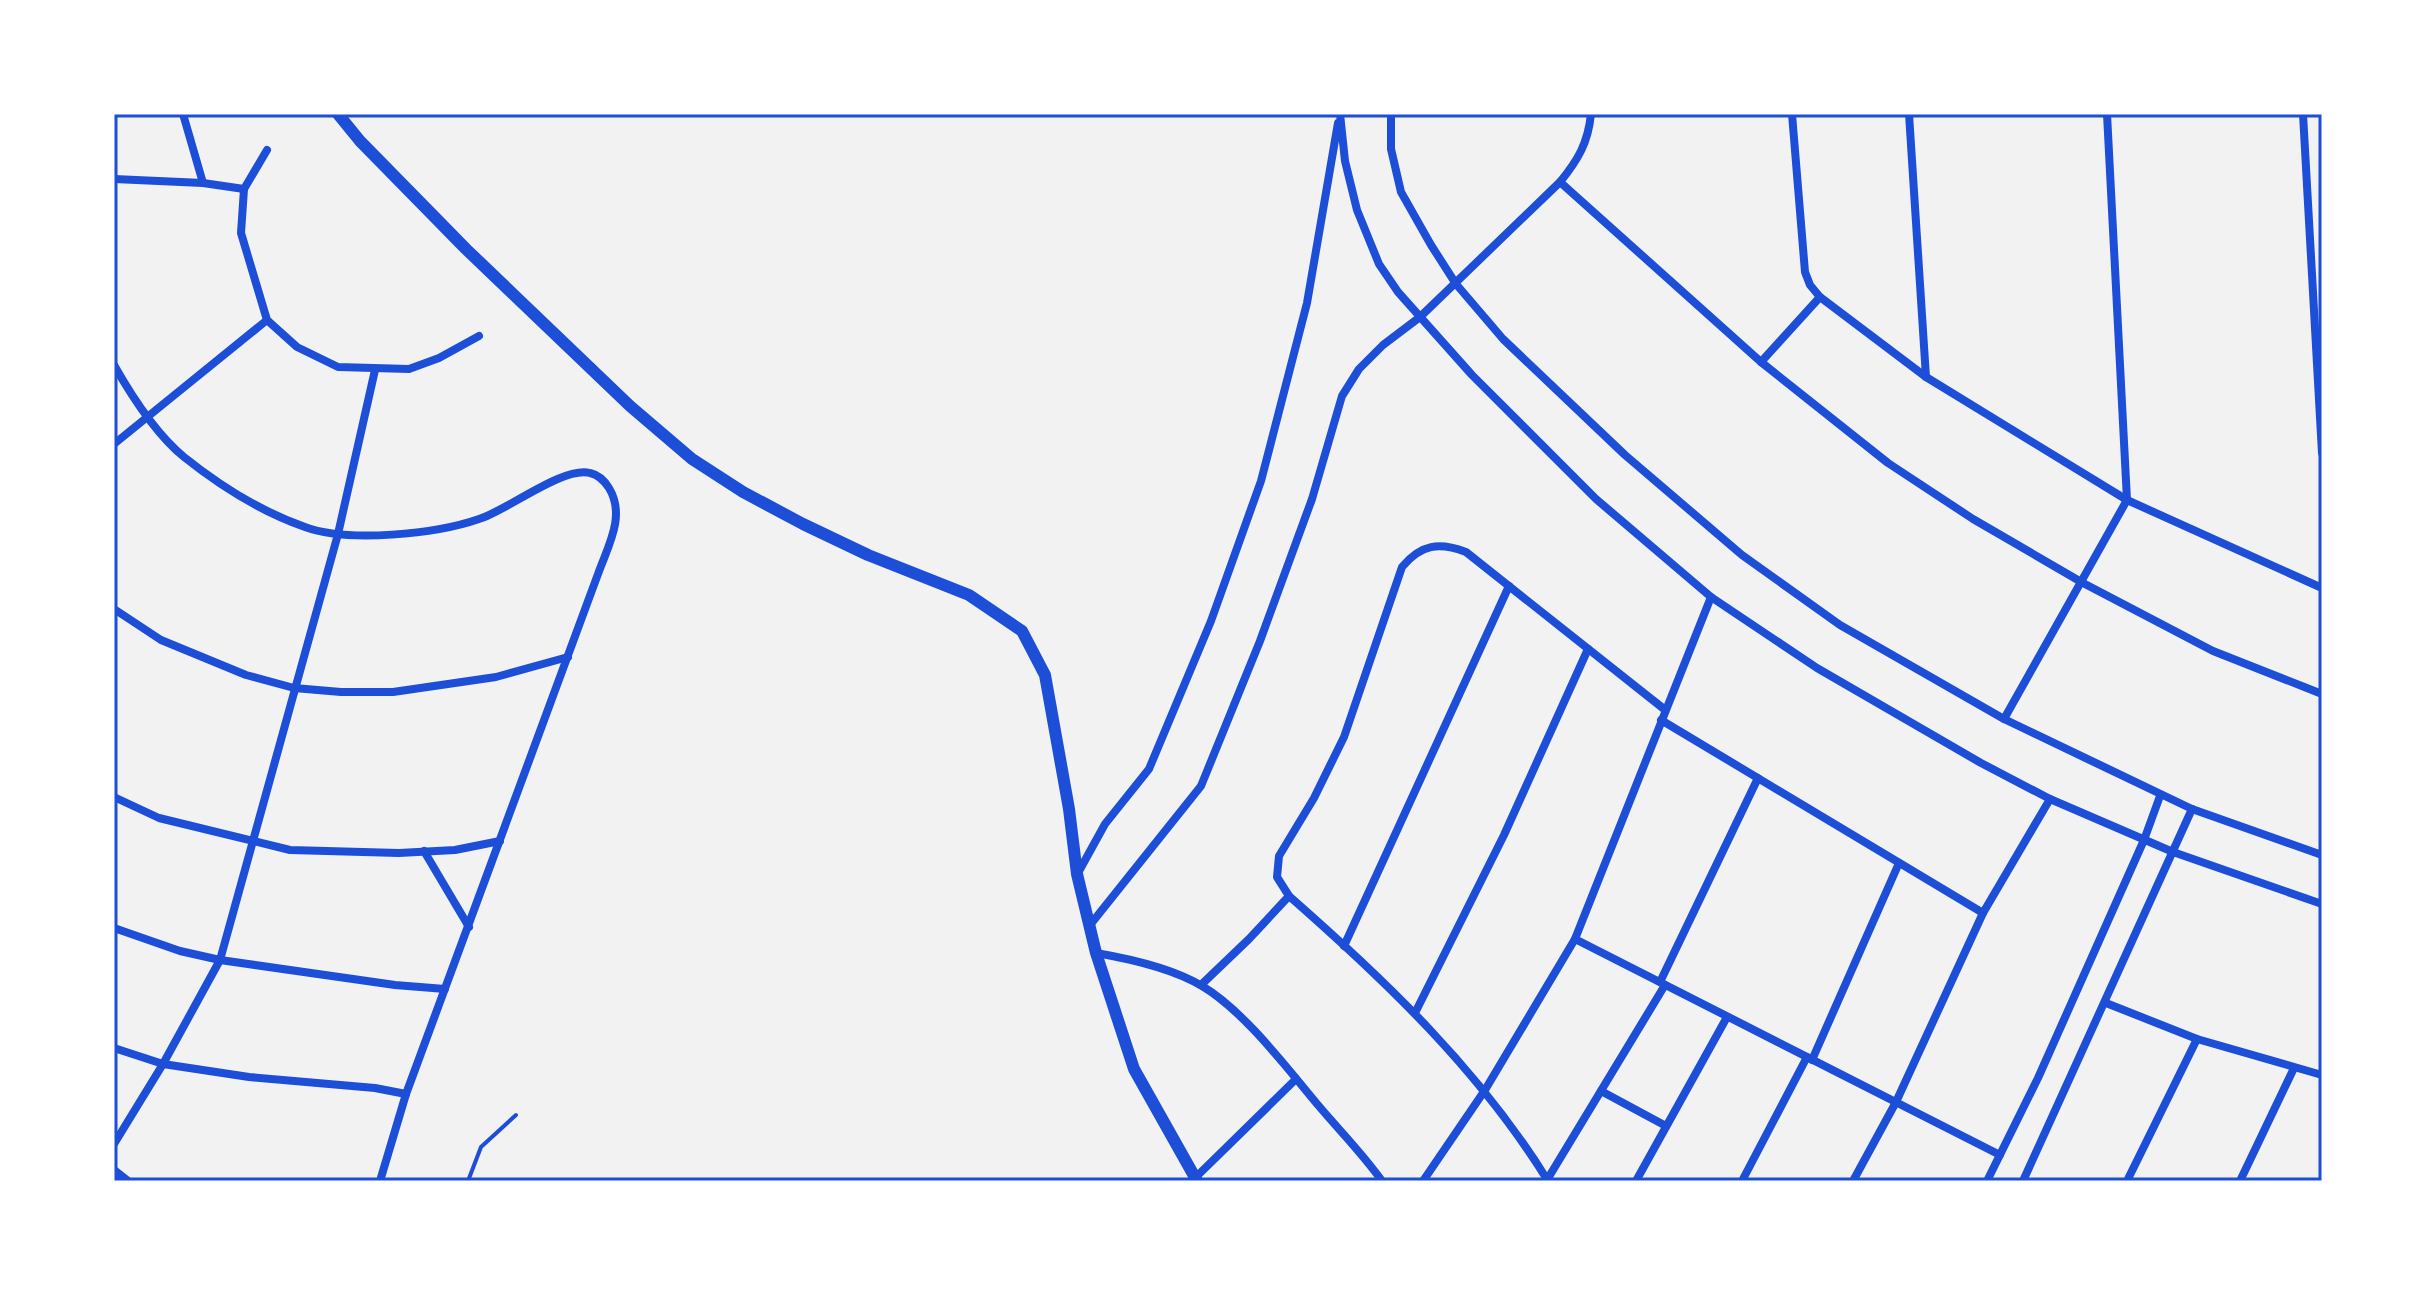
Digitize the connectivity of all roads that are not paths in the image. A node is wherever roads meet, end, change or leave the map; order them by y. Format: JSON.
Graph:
{"nodes":[{"id":1,"x":183,"y":114,"type":"edge"},
{"id":2,"x":338,"y":114,"type":"edge"},
{"id":3,"x":1340,"y":114,"type":"edge"},
{"id":4,"x":1391,"y":114,"type":"edge"},
{"id":5,"x":1591,"y":114,"type":"edge"},
{"id":6,"x":1792,"y":114,"type":"edge"},
{"id":7,"x":1909,"y":114,"type":"edge"},
{"id":8,"x":2107,"y":114,"type":"edge"},
{"id":9,"x":2303,"y":114,"type":"edge"},
{"id":10,"x":267,"y":150,"type":"dead end"},
{"id":11,"x":114,"y":179,"type":"edge"},
{"id":12,"x":1560,"y":182,"type":"junction"},
{"id":13,"x":203,"y":183,"type":"junction"},
{"id":14,"x":244,"y":189,"type":"junction"},
{"id":15,"x":1456,"y":284,"type":"junction"},
{"id":16,"x":1820,"y":297,"type":"junction"},
{"id":17,"x":1420,"y":317,"type":"junction"},
{"id":18,"x":267,"y":320,"type":"junction"},
{"id":19,"x":479,"y":336,"type":"dead end"},
{"id":20,"x":1761,"y":362,"type":"junction"},
{"id":21,"x":114,"y":365,"type":"edge"},
{"id":22,"x":375,"y":370,"type":"junction"},
{"id":23,"x":1926,"y":377,"type":"junction"},
{"id":24,"x":148,"y":417,"type":"junction"},
{"id":25,"x":114,"y":444,"type":"edge"},
{"id":26,"x":2322,"y":453,"type":"edge"},
{"id":27,"x":2127,"y":500,"type":"junction"},
{"id":28,"x":338,"y":534,"type":"junction"},
{"id":29,"x":2083,"y":583,"type":"junction"},
{"id":30,"x":1509,"y":586,"type":"junction"},
{"id":31,"x":2322,"y":588,"type":"edge"},
{"id":32,"x":1711,"y":597,"type":"junction"},
{"id":33,"x":114,"y":609,"type":"edge"},
{"id":34,"x":1588,"y":649,"type":"junction"},
{"id":35,"x":568,"y":657,"type":"junction"},
{"id":36,"x":294,"y":688,"type":"junction"},
{"id":37,"x":2322,"y":694,"type":"edge"},
{"id":38,"x":1664,"y":709,"type":"junction"},
{"id":39,"x":2004,"y":719,"type":"junction"},
{"id":40,"x":1661,"y":720,"type":"junction"},
{"id":41,"x":1758,"y":778,"type":"junction"},
{"id":42,"x":2160,"y":796,"type":"junction"},
{"id":43,"x":114,"y":797,"type":"edge"},
{"id":44,"x":2050,"y":799,"type":"junction"},
{"id":45,"x":2192,"y":809,"type":"junction"},
{"id":46,"x":2144,"y":840,"type":"junction"},
{"id":47,"x":253,"y":841,"type":"junction"},
{"id":48,"x":500,"y":841,"type":"junction"},
{"id":49,"x":424,"y":851,"type":"junction"},
{"id":50,"x":2173,"y":852,"type":"junction"},
{"id":51,"x":2322,"y":855,"type":"edge"},
{"id":52,"x":1899,"y":863,"type":"junction"},
{"id":53,"x":1077,"y":874,"type":"junction"},
{"id":54,"x":1289,"y":896,"type":"junction"},
{"id":55,"x":2322,"y":904,"type":"edge"},
{"id":56,"x":1983,"y":913,"type":"junction"},
{"id":57,"x":1090,"y":925,"type":"junction"},
{"id":58,"x":469,"y":927,"type":"junction"},
{"id":59,"x":114,"y":928,"type":"edge"},
{"id":60,"x":1575,"y":939,"type":"junction"},
{"id":61,"x":1344,"y":946,"type":"junction"},
{"id":62,"x":1096,"y":953,"type":"junction"},
{"id":63,"x":220,"y":960,"type":"junction"},
{"id":64,"x":1663,"y":984,"type":"junction"},
{"id":65,"x":1201,"y":985,"type":"junction"},
{"id":66,"x":445,"y":989,"type":"junction"},
{"id":67,"x":2106,"y":1003,"type":"junction"},
{"id":68,"x":1415,"y":1013,"type":"junction"},
{"id":69,"x":1727,"y":1017,"type":"junction"},
{"id":70,"x":2197,"y":1039,"type":"junction"},
{"id":71,"x":114,"y":1048,"type":"edge"},
{"id":72,"x":1810,"y":1058,"type":"junction"},
{"id":73,"x":163,"y":1064,"type":"junction"},
{"id":74,"x":2294,"y":1068,"type":"junction"},
{"id":75,"x":2322,"y":1075,"type":"edge"},
{"id":76,"x":1296,"y":1079,"type":"junction"},
{"id":77,"x":1485,"y":1090,"type":"junction"},
{"id":78,"x":1601,"y":1091,"type":"junction"},
{"id":79,"x":406,"y":1094,"type":"junction"},
{"id":80,"x":1896,"y":1102,"type":"junction"},
{"id":81,"x":1666,"y":1126,"type":"junction"},
{"id":82,"x":114,"y":1144,"type":"edge"},
{"id":83,"x":2000,"y":1155,"type":"junction"},
{"id":84,"x":114,"y":1170,"type":"edge"},
{"id":85,"x":1196,"y":1179,"type":"edge"},
{"id":86,"x":1548,"y":1180,"type":"edge"},
{"id":87,"x":128,"y":1181,"type":"edge"},
{"id":88,"x":380,"y":1181,"type":"edge"},
{"id":89,"x":1382,"y":1181,"type":"edge"},
{"id":90,"x":1423,"y":1181,"type":"edge"},
{"id":91,"x":1636,"y":1181,"type":"edge"},
{"id":92,"x":1742,"y":1181,"type":"edge"},
{"id":93,"x":1853,"y":1181,"type":"edge"},
{"id":94,"x":1987,"y":1181,"type":"edge"},
{"id":95,"x":2023,"y":1181,"type":"edge"},
{"id":96,"x":2127,"y":1181,"type":"edge"},
{"id":97,"x":2240,"y":1181,"type":"edge"}],
"edges":[{"from":1,"to":13,"type":"street"},
{"from":2,"to":53,"type":"street"},
{"from":3,"to":17,"type":"street"},
{"from":3,"to":53,"type":"street"},
{"from":4,"to":15,"type":"street"},
{"from":5,"to":12,"type":"street"},
{"from":6,"to":16,"type":"street"},
{"from":7,"to":23,"type":"street"},
{"from":8,"to":27,"type":"street"},
{"from":9,"to":26,"type":"street"},
{"from":10,"to":14,"type":"street"},
{"from":11,"to":13,"type":"street"},
{"from":12,"to":15,"type":"street"},
{"from":12,"to":20,"type":"street"},
{"from":13,"to":14,"type":"street"},
{"from":14,"to":18,"type":"street"},
{"from":15,"to":17,"type":"street"},
{"from":15,"to":39,"type":"street"},
{"from":16,"to":20,"type":"street"},
{"from":16,"to":23,"type":"street"},
{"from":17,"to":32,"type":"street"},
{"from":17,"to":57,"type":"street"},
{"from":18,"to":22,"type":"street"},
{"from":18,"to":24,"type":"street"},
{"from":19,"to":22,"type":"street"},
{"from":20,"to":29,"type":"street"},
{"from":21,"to":24,"type":"street"},
{"from":22,"to":28,"type":"street"},
{"from":23,"to":27,"type":"street"},
{"from":24,"to":25,"type":"street"},
{"from":24,"to":28,"type":"street"},
{"from":27,"to":29,"type":"street"},
{"from":27,"to":31,"type":"street"},
{"from":28,"to":35,"type":"street"},
{"from":28,"to":36,"type":"street"},
{"from":29,"to":37,"type":"street"},
{"from":29,"to":39,"type":"street"},
{"from":30,"to":34,"type":"street"},
{"from":30,"to":54,"type":"street"},
{"from":30,"to":61,"type":"street"},
{"from":32,"to":38,"type":"street"},
{"from":32,"to":44,"type":"street"},
{"from":33,"to":36,"type":"street"},
{"from":34,"to":38,"type":"street"},
{"from":34,"to":68,"type":"street"},
{"from":35,"to":36,"type":"street"},
{"from":35,"to":48,"type":"street"},
{"from":36,"to":47,"type":"street"},
{"from":38,"to":40,"type":"street"},
{"from":39,"to":42,"type":"street"},
{"from":40,"to":41,"type":"street"},
{"from":40,"to":60,"type":"street"},
{"from":41,"to":52,"type":"street"},
{"from":41,"to":64,"type":"street"},
{"from":42,"to":45,"type":"street"},
{"from":42,"to":46,"type":"street"},
{"from":43,"to":47,"type":"street"},
{"from":44,"to":46,"type":"street"},
{"from":44,"to":56,"type":"street"},
{"from":45,"to":50,"type":"street"},
{"from":45,"to":51,"type":"street"},
{"from":46,"to":50,"type":"street"},
{"from":46,"to":83,"type":"street"},
{"from":47,"to":49,"type":"street"},
{"from":47,"to":63,"type":"street"},
{"from":48,"to":49,"type":"street"},
{"from":48,"to":58,"type":"street"},
{"from":49,"to":58,"type":"street"},
{"from":50,"to":55,"type":"street"},
{"from":50,"to":67,"type":"street"},
{"from":52,"to":56,"type":"street"},
{"from":52,"to":72,"type":"street"},
{"from":53,"to":57,"type":"street"},
{"from":54,"to":61,"type":"street"},
{"from":54,"to":65,"type":"street"},
{"from":56,"to":80,"type":"street"},
{"from":57,"to":62,"type":"street"},
{"from":58,"to":66,"type":"street"},
{"from":59,"to":63,"type":"street"},
{"from":60,"to":64,"type":"street"},
{"from":60,"to":77,"type":"street"},
{"from":61,"to":68,"type":"street"},
{"from":62,"to":65,"type":"street"},
{"from":62,"to":85,"type":"street"},
{"from":63,"to":66,"type":"street"},
{"from":63,"to":73,"type":"street"},
{"from":64,"to":69,"type":"street"},
{"from":64,"to":78,"type":"street"},
{"from":65,"to":76,"type":"street"},
{"from":66,"to":79,"type":"street"},
{"from":67,"to":70,"type":"street"},
{"from":67,"to":95,"type":"street"},
{"from":68,"to":77,"type":"street"},
{"from":69,"to":72,"type":"street"},
{"from":69,"to":81,"type":"street"},
{"from":70,"to":74,"type":"street"},
{"from":70,"to":96,"type":"street"},
{"from":71,"to":73,"type":"street"},
{"from":72,"to":80,"type":"street"},
{"from":72,"to":92,"type":"street"},
{"from":73,"to":79,"type":"street"},
{"from":73,"to":82,"type":"street"},
{"from":74,"to":75,"type":"street"},
{"from":74,"to":97,"type":"street"},
{"from":76,"to":85,"type":"street"},
{"from":76,"to":89,"type":"street"},
{"from":77,"to":86,"type":"street"},
{"from":77,"to":90,"type":"street"},
{"from":78,"to":81,"type":"street"},
{"from":78,"to":86,"type":"street"},
{"from":79,"to":88,"type":"street"},
{"from":80,"to":83,"type":"street"},
{"from":80,"to":93,"type":"street"},
{"from":81,"to":91,"type":"street"},
{"from":83,"to":94,"type":"street"},
{"from":84,"to":87,"type":"street"}]}
